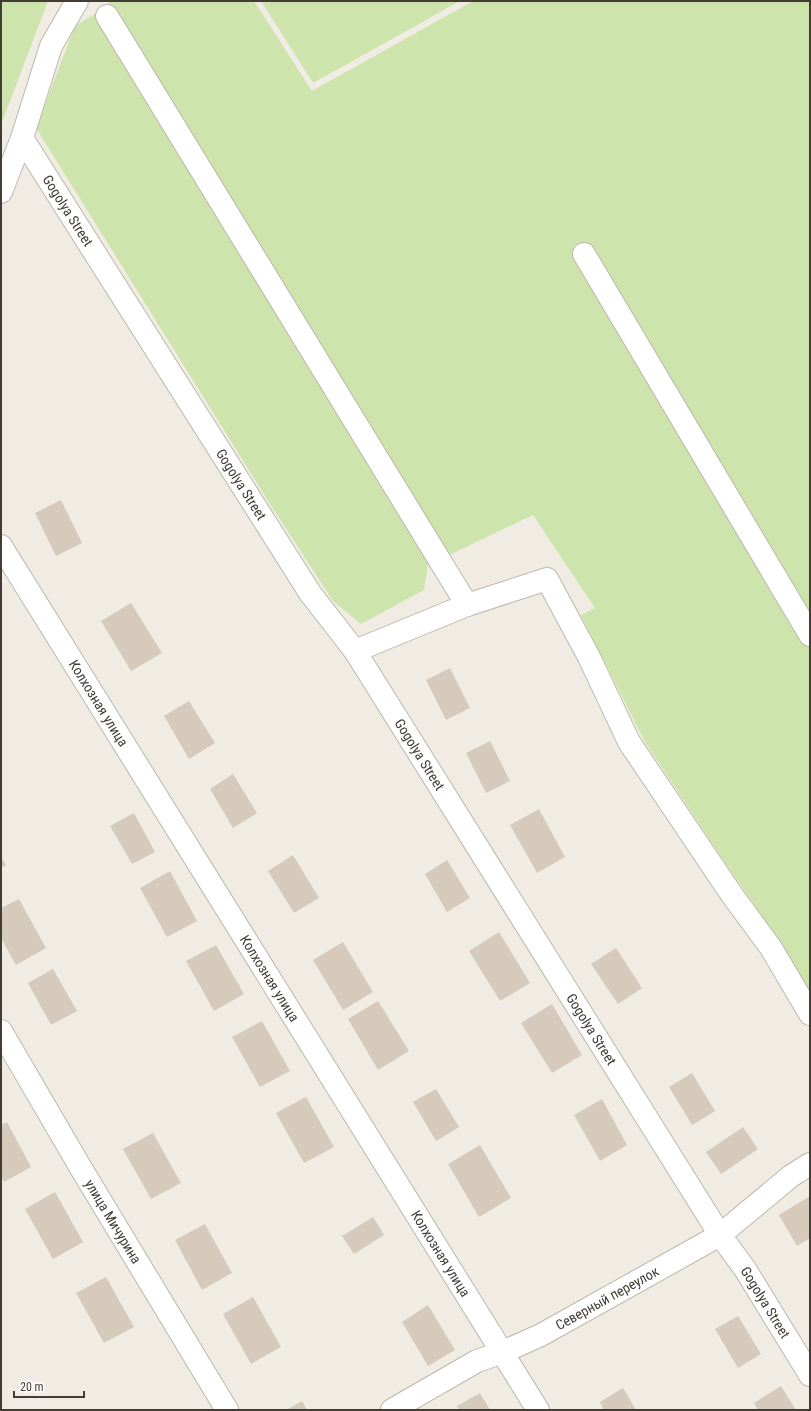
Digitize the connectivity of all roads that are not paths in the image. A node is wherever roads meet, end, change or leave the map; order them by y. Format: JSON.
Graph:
{"nodes":[{"id":1,"x":77,"y":1,"type":"edge"},
{"id":2,"x":107,"y":16,"type":"dead end"},
{"id":3,"x":22,"y":138,"type":"junction"},
{"id":4,"x":1,"y":191,"type":"edge"},
{"id":5,"x":584,"y":254,"type":"dead end"},
{"id":6,"x":1,"y":546,"type":"edge"},
{"id":7,"x":467,"y":605,"type":"junction"},
{"id":8,"x":810,"y":634,"type":"edge"},
{"id":9,"x":355,"y":651,"type":"junction"},
{"id":10,"x":810,"y":1014,"type":"edge"},
{"id":11,"x":1,"y":1031,"type":"edge"},
{"id":12,"x":810,"y":1164,"type":"edge"},
{"id":13,"x":720,"y":1235,"type":"junction"},
{"id":14,"x":503,"y":1352,"type":"junction"},
{"id":15,"x":810,"y":1376,"type":"edge"},
{"id":16,"x":227,"y":1410,"type":"edge"},
{"id":17,"x":392,"y":1410,"type":"edge"},
{"id":18,"x":538,"y":1410,"type":"edge"}],
"edges":[{"from":1,"to":3,"type":"street"},
{"from":2,"to":7,"type":"street"},
{"from":3,"to":4,"type":"street"},
{"from":3,"to":9,"type":"street","name":"Gogolya Street"},
{"from":5,"to":8,"type":"street"},
{"from":6,"to":14,"type":"street","name":"Колхозная улица"},
{"from":7,"to":9,"type":"street"},
{"from":7,"to":10,"type":"street"},
{"from":9,"to":13,"type":"street","name":"Gogolya Street"},
{"from":11,"to":16,"type":"street","name":"улица Мичурина"},
{"from":12,"to":13,"type":"street","name":"Северный переулок"},
{"from":13,"to":14,"type":"street","name":"Северный переулок"},
{"from":13,"to":15,"type":"street","name":"Gogolya Street"},
{"from":14,"to":17,"type":"street","name":"Северный переулок"},
{"from":14,"to":18,"type":"street","name":"Колхозная улица"}]}
